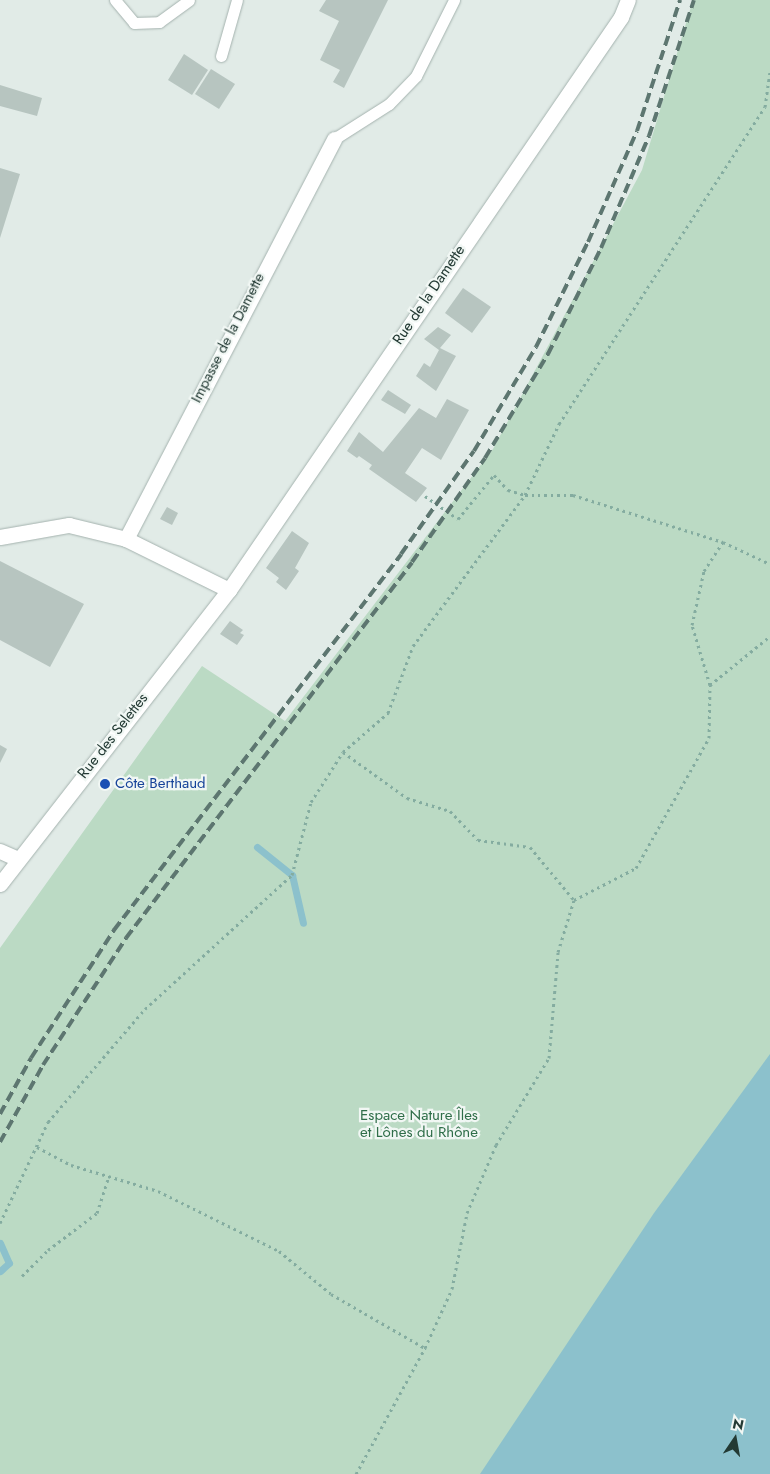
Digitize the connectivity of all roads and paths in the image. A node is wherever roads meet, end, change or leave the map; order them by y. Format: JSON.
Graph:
{"nodes":[{"id":1,"x":115,"y":0,"type":"edge"},
{"id":2,"x":190,"y":0,"type":"edge"},
{"id":3,"x":237,"y":0,"type":"edge"},
{"id":4,"x":454,"y":0,"type":"edge"},
{"id":5,"x":628,"y":0,"type":"edge"},
{"id":6,"x":221,"y":56,"type":"dead end"},
{"id":7,"x":770,"y":72,"type":"edge"},
{"id":8,"x":334,"y":139,"type":"joint"},
{"id":9,"x":525,"y":494,"type":"junction"},
{"id":10,"x":425,"y":496,"type":"dead end"},
{"id":11,"x":0,"y":538,"type":"edge"},
{"id":12,"x":126,"y":539,"type":"junction"},
{"id":13,"x":723,"y":542,"type":"junction"},
{"id":14,"x":770,"y":564,"type":"edge"},
{"id":15,"x":229,"y":590,"type":"junction"},
{"id":16,"x":770,"y":636,"type":"edge"},
{"id":17,"x":710,"y":685,"type":"junction"},
{"id":18,"x":343,"y":752,"type":"junction"},
{"id":19,"x":0,"y":851,"type":"edge"},
{"id":20,"x":18,"y":859,"type":"junction"},
{"id":21,"x":0,"y":884,"type":"edge"},
{"id":22,"x":574,"y":900,"type":"junction"},
{"id":23,"x":37,"y":1147,"type":"junction"},
{"id":24,"x":109,"y":1176,"type":"junction"},
{"id":25,"x":0,"y":1223,"type":"edge"},
{"id":26,"x":22,"y":1276,"type":"dead end"},
{"id":27,"x":425,"y":1348,"type":"junction"},
{"id":28,"x":356,"y":1474,"type":"edge"}],
"edges":[{"from":1,"to":2,"type":"lane"},
{"from":3,"to":6,"type":"lane"},
{"from":4,"to":8,"type":"lane"},
{"from":5,"to":15,"type":"main road","name":"Rue de la Damette"},
{"from":7,"to":9,"type":"path"},
{"from":8,"to":12,"type":"main road","name":"Impasse de la Damette"},
{"from":9,"to":10,"type":"path"},
{"from":9,"to":13,"type":"path"},
{"from":9,"to":18,"type":"path"},
{"from":11,"to":12,"type":"main road"},
{"from":12,"to":15,"type":"main road"},
{"from":13,"to":14,"type":"path"},
{"from":13,"to":17,"type":"path"},
{"from":15,"to":20,"type":"main road","name":"Rue des Selettes"},
{"from":16,"to":17,"type":"path"},
{"from":17,"to":22,"type":"path"},
{"from":18,"to":22,"type":"path"},
{"from":18,"to":23,"type":"path"},
{"from":19,"to":20,"type":"main road"},
{"from":20,"to":21,"type":"main road","name":"Rue des Selettes"},
{"from":22,"to":27,"type":"path"},
{"from":23,"to":24,"type":"path"},
{"from":23,"to":25,"type":"path"},
{"from":24,"to":26,"type":"path"},
{"from":24,"to":27,"type":"path"},
{"from":27,"to":28,"type":"path"}]}
